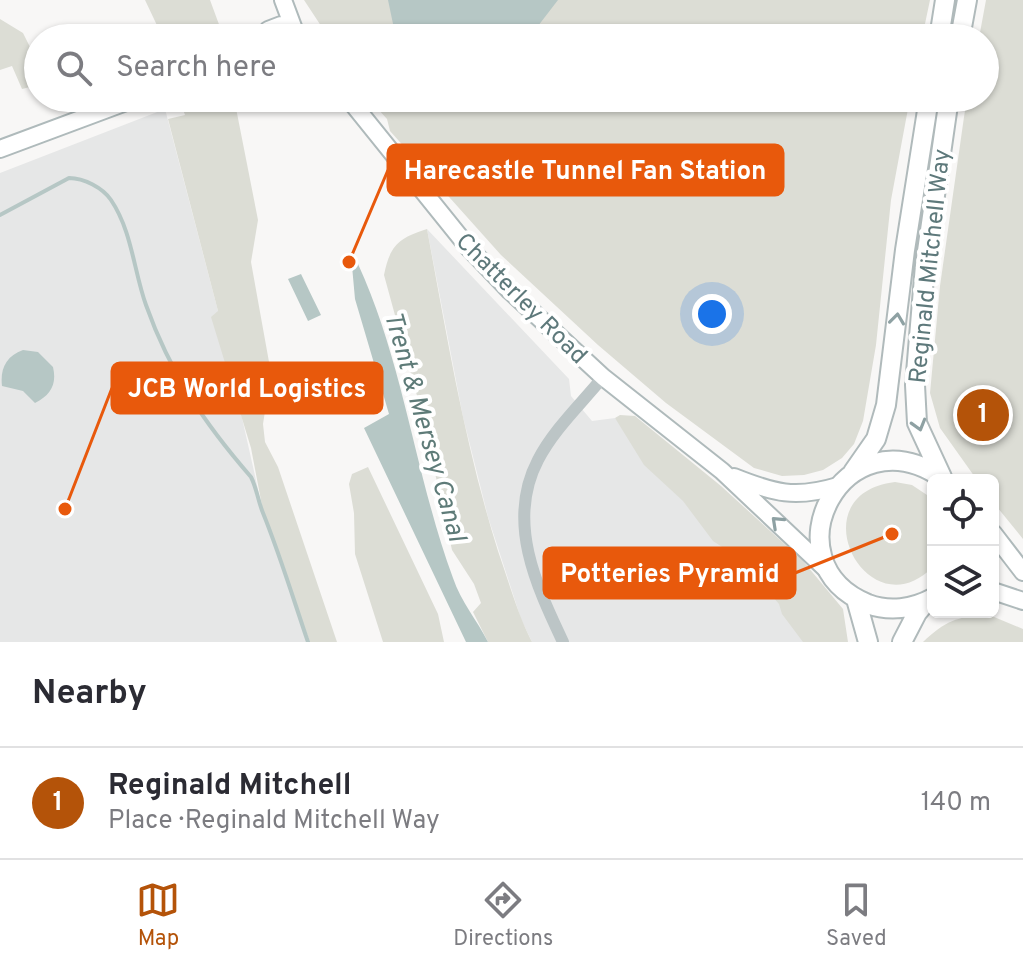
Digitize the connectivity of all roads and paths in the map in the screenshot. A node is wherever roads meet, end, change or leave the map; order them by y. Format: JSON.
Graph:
{"nodes":[{"id":1,"x":277,"y":0,"type":"edge"},
{"id":2,"x":283,"y":0,"type":"edge"},
{"id":3,"x":945,"y":0,"type":"edge"},
{"id":4,"x":967,"y":0,"type":"edge"},
{"id":5,"x":268,"y":24,"type":"edge"},
{"id":6,"x":292,"y":24,"type":"edge"},
{"id":7,"x":941,"y":24,"type":"edge"},
{"id":8,"x":963,"y":24,"type":"edge"},
{"id":9,"x":99,"y":112,"type":"edge"},
{"id":10,"x":359,"y":112,"type":"edge"},
{"id":11,"x":927,"y":112,"type":"edge"},
{"id":12,"x":947,"y":112,"type":"edge"},
{"id":13,"x":0,"y":149,"type":"edge"},
{"id":14,"x":603,"y":377,"type":"junction"},
{"id":15,"x":722,"y":471,"type":"junction"},
{"id":16,"x":853,"y":472,"type":"junction"},
{"id":17,"x":936,"y":474,"type":"edge"},
{"id":18,"x":941,"y":474,"type":"edge"},
{"id":19,"x":838,"y":486,"type":"junction"},
{"id":20,"x":999,"y":541,"type":"edge"},
{"id":21,"x":1023,"y":572,"type":"edge"},
{"id":22,"x":830,"y":573,"type":"junction"},
{"id":23,"x":999,"y":593,"type":"edge"},
{"id":24,"x":856,"y":599,"type":"junction"},
{"id":25,"x":927,"y":600,"type":"edge"},
{"id":26,"x":1023,"y":601,"type":"edge"},
{"id":27,"x":927,"y":602,"type":"edge"},
{"id":28,"x":563,"y":642,"type":"edge"},
{"id":29,"x":868,"y":642,"type":"edge"},
{"id":30,"x":902,"y":642,"type":"edge"}],
"edges":[{"from":1,"to":5,"type":"street"},
{"from":2,"to":6,"type":"street"},
{"from":3,"to":7,"type":"main road"},
{"from":4,"to":8,"type":"main road"},
{"from":9,"to":13,"type":"street"},
{"from":10,"to":14,"type":"street","name":"Chatterley Road"},
{"from":16,"to":11,"type":"main road","name":"Reginald Mitchell Way","one_way":true},
{"from":12,"to":18,"type":"main road","name":"Reginald Mitchell Way","one_way":true},
{"from":14,"to":15,"type":"street","name":"Chatterley Road"},
{"from":14,"to":28,"type":"street"},
{"from":15,"to":19,"type":"street","name":"Chatterley Road"},
{"from":22,"to":15,"type":"street","name":"Chatterley Road","one_way":true},
{"from":16,"to":17,"type":"main road"},
{"from":16,"to":19,"type":"main road"},
{"from":19,"to":22,"type":"main road"},
{"from":20,"to":21,"type":"street"},
{"from":22,"to":24,"type":"main road"},
{"from":23,"to":26,"type":"street"},
{"from":24,"to":25,"type":"main road"},
{"from":24,"to":29,"type":"main road"},
{"from":27,"to":30,"type":"main road"}]}
